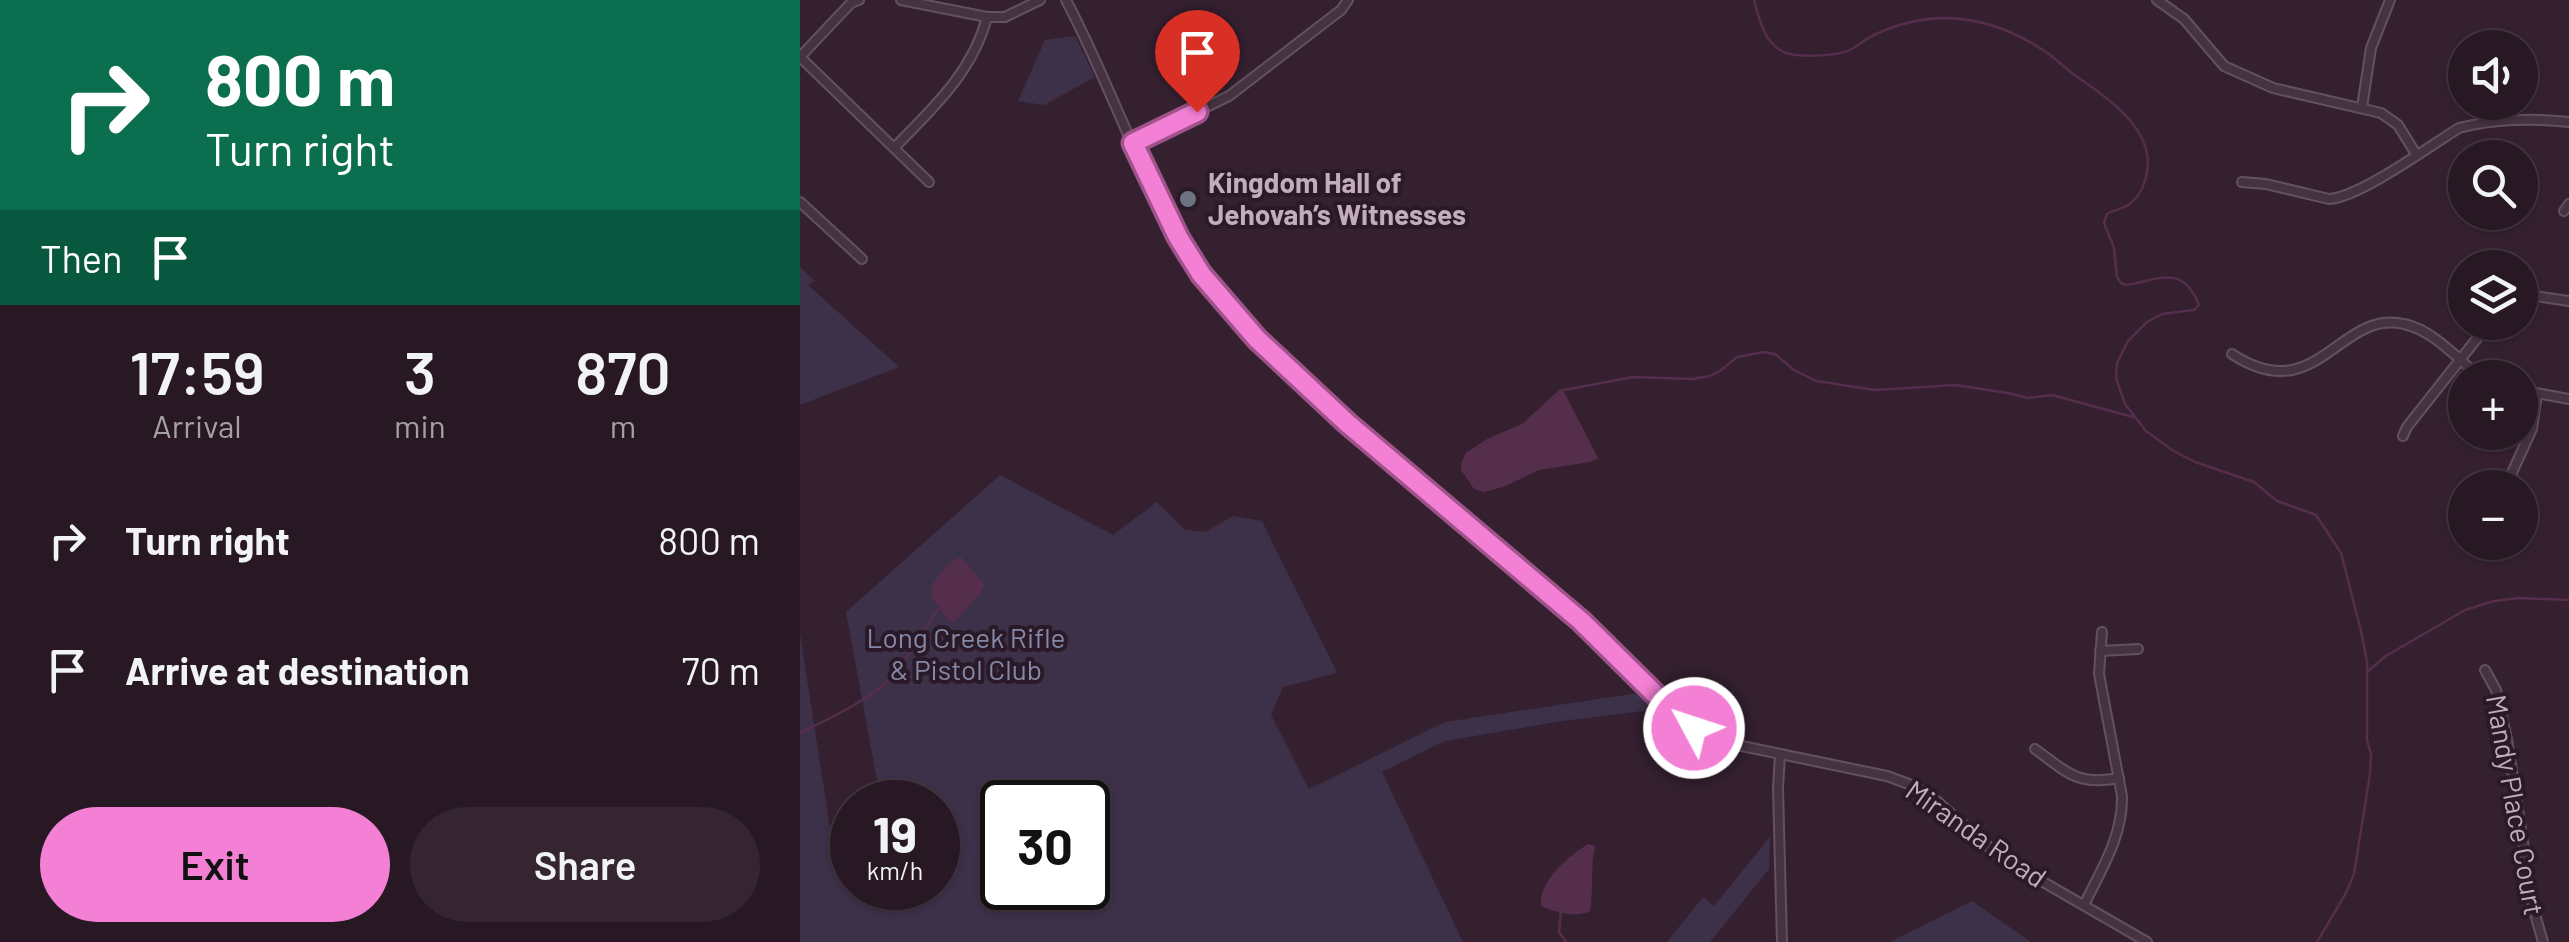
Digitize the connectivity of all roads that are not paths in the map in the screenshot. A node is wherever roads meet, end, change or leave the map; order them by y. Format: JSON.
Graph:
{"nodes":[{"id":1,"x":859,"y":0,"type":"edge"},
{"id":2,"x":901,"y":0,"type":"edge"},
{"id":3,"x":1040,"y":0,"type":"edge"},
{"id":4,"x":1066,"y":0,"type":"edge"},
{"id":5,"x":1348,"y":0,"type":"edge"},
{"id":6,"x":2157,"y":0,"type":"edge"},
{"id":7,"x":2390,"y":0,"type":"edge"},
{"id":8,"x":987,"y":17,"type":"junction"},
{"id":9,"x":800,"y":57,"type":"edge"},
{"id":10,"x":2362,"y":107,"type":"junction"},
{"id":11,"x":2569,"y":122,"type":"edge"},
{"id":12,"x":1133,"y":143,"type":"junction"},
{"id":13,"x":894,"y":148,"type":"junction"},
{"id":14,"x":2416,"y":154,"type":"junction"},
{"id":15,"x":928,"y":182,"type":"dead end"},
{"id":16,"x":2242,"y":182,"type":"dead end"},
{"id":17,"x":800,"y":202,"type":"edge"},
{"id":18,"x":862,"y":260,"type":"dead end"},
{"id":19,"x":2538,"y":296,"type":"edge"},
{"id":20,"x":2569,"y":301,"type":"edge"},
{"id":21,"x":2476,"y":340,"type":"edge"},
{"id":22,"x":2232,"y":354,"type":"dead end"},
{"id":23,"x":2459,"y":360,"type":"edge"},
{"id":24,"x":2461,"y":360,"type":"edge"},
{"id":25,"x":2448,"y":376,"type":"edge"},
{"id":26,"x":2538,"y":394,"type":"edge"},
{"id":27,"x":2569,"y":400,"type":"edge"},
{"id":28,"x":2404,"y":436,"type":"dead end"},
{"id":29,"x":2102,"y":632,"type":"dead end"},
{"id":30,"x":2138,"y":649,"type":"dead end"},
{"id":31,"x":2100,"y":651,"type":"junction"},
{"id":32,"x":2484,"y":670,"type":"dead end"},
{"id":33,"x":2035,"y":749,"type":"dead end"},
{"id":34,"x":1780,"y":755,"type":"junction"},
{"id":35,"x":2119,"y":778,"type":"junction"},
{"id":36,"x":2084,"y":906,"type":"junction"},
{"id":37,"x":1782,"y":942,"type":"edge"},
{"id":38,"x":2147,"y":942,"type":"edge"},
{"id":39,"x":2543,"y":942,"type":"edge"}],
"edges":[{"from":1,"to":9,"type":"street"},
{"from":2,"to":8,"type":"street"},
{"from":3,"to":8,"type":"street"},
{"from":4,"to":12,"type":"street","name":"Miranda Road"},
{"from":5,"to":12,"type":"street"},
{"from":6,"to":10,"type":"street"},
{"from":7,"to":10,"type":"street"},
{"from":8,"to":13,"type":"street"},
{"from":9,"to":13,"type":"street"},
{"from":10,"to":14,"type":"street"},
{"from":11,"to":14,"type":"street"},
{"from":12,"to":34,"type":"street","name":"Miranda Road"},
{"from":13,"to":15,"type":"street"},
{"from":14,"to":16,"type":"street"},
{"from":17,"to":18,"type":"street"},
{"from":19,"to":20,"type":"street"},
{"from":21,"to":24,"type":"street"},
{"from":22,"to":23,"type":"street"},
{"from":25,"to":28,"type":"street"},
{"from":26,"to":27,"type":"street"},
{"from":29,"to":31,"type":"street"},
{"from":30,"to":31,"type":"street"},
{"from":31,"to":35,"type":"street"},
{"from":32,"to":39,"type":"street","name":"Mandy Place Court"},
{"from":33,"to":35,"type":"street"},
{"from":34,"to":36,"type":"street","name":"Miranda Road"},
{"from":34,"to":37,"type":"street"},
{"from":35,"to":36,"type":"street"},
{"from":36,"to":38,"type":"street","name":"Miranda Road"}]}
